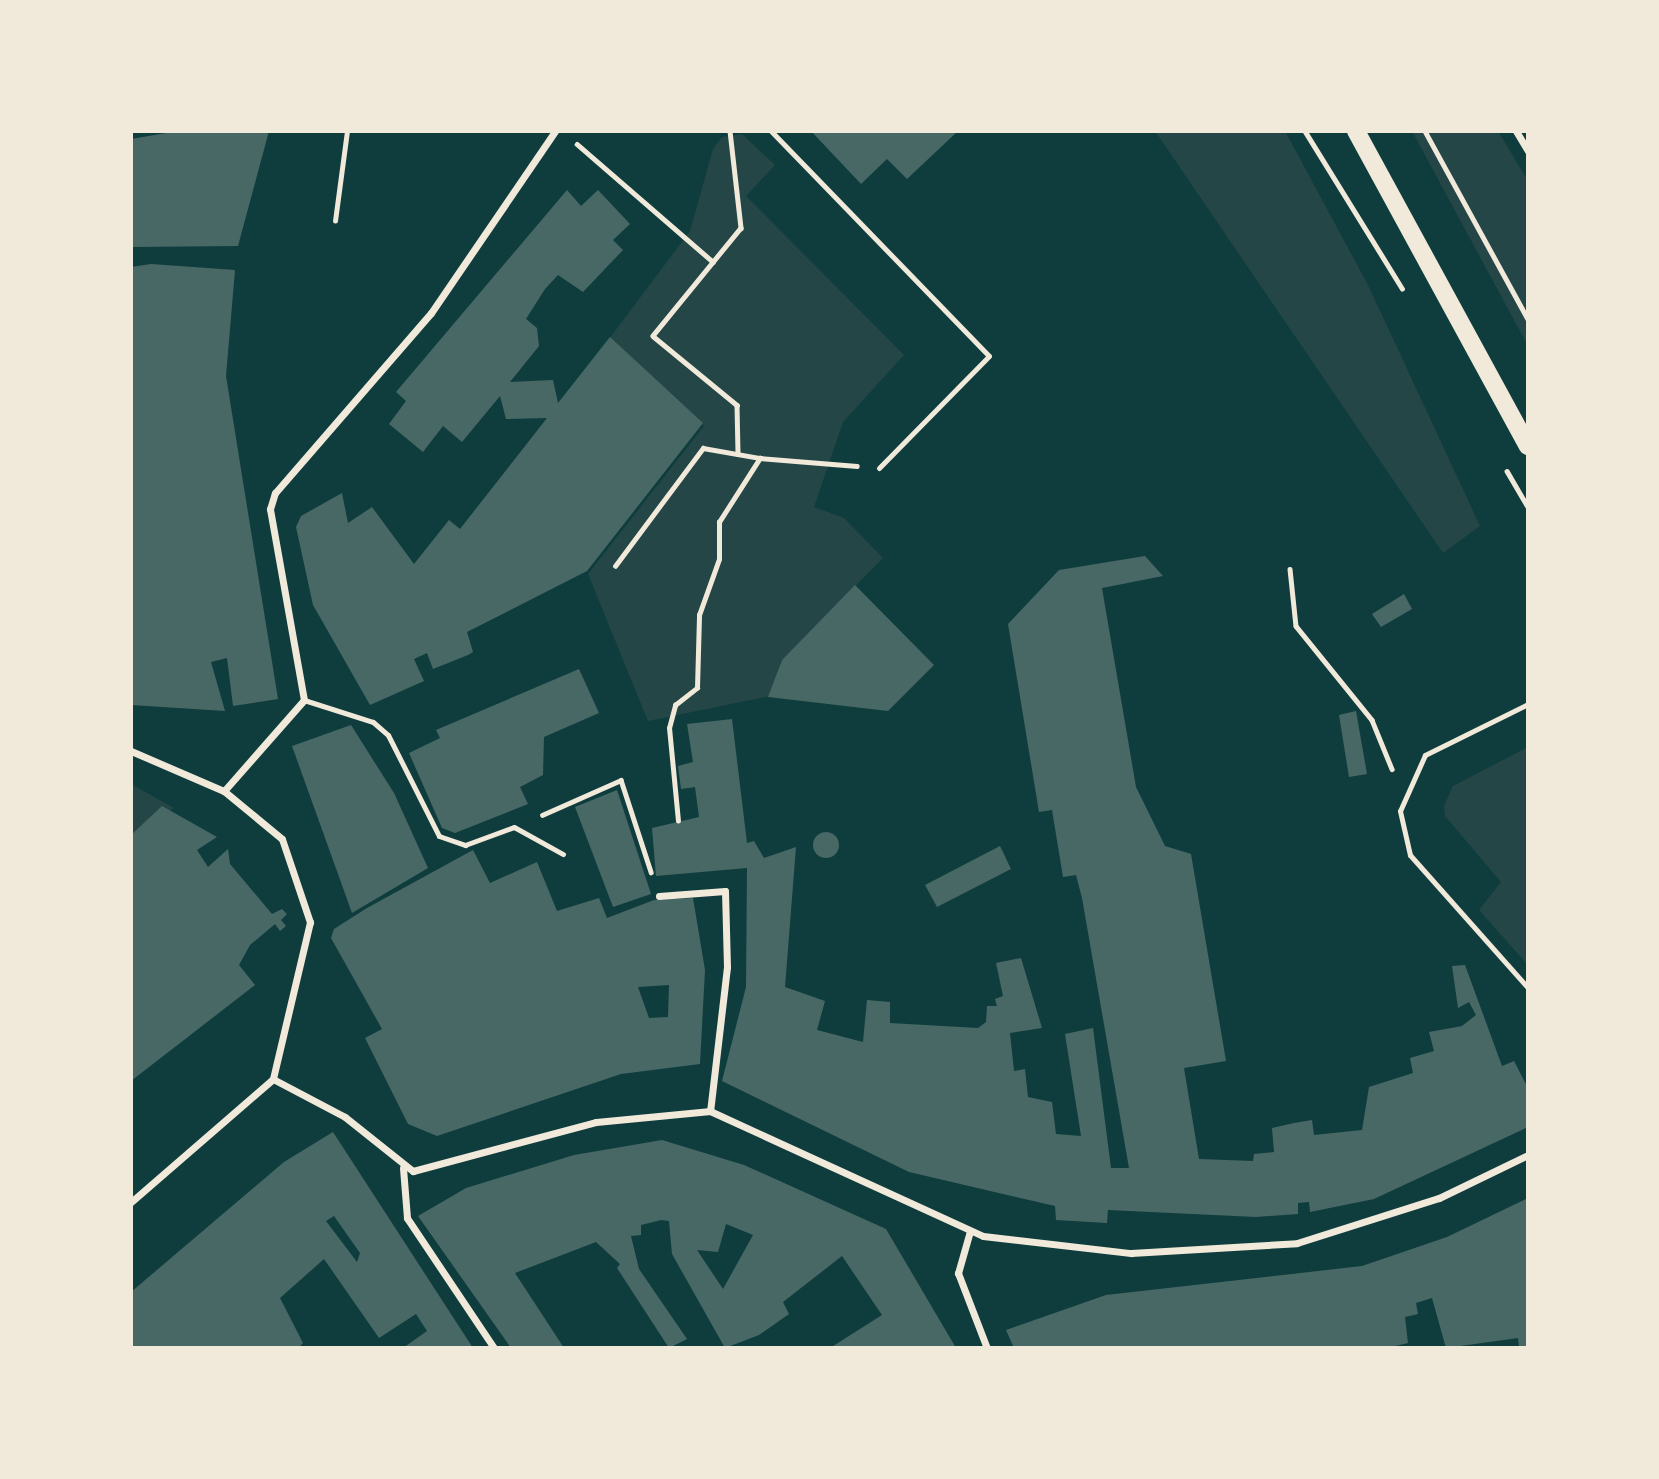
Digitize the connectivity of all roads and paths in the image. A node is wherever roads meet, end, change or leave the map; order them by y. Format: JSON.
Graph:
{"nodes":[{"id":1,"x":346,"y":131,"type":"edge"},
{"id":2,"x":555,"y":131,"type":"edge"},
{"id":3,"x":730,"y":131,"type":"edge"},
{"id":4,"x":771,"y":131,"type":"edge"},
{"id":5,"x":1356,"y":131,"type":"edge"},
{"id":6,"x":1425,"y":131,"type":"edge"},
{"id":7,"x":1516,"y":131,"type":"edge"},
{"id":8,"x":572,"y":140,"type":"dead end"},
{"id":9,"x":1528,"y":151,"type":"edge"},
{"id":10,"x":335,"y":221,"type":"dead end"},
{"id":11,"x":713,"y":262,"type":"junction"},
{"id":12,"x":1528,"y":319,"type":"edge"},
{"id":13,"x":1528,"y":446,"type":"edge"},
{"id":14,"x":738,"y":454,"type":"junction"},
{"id":15,"x":760,"y":458,"type":"junction"},
{"id":16,"x":878,"y":468,"type":"joint"},
{"id":17,"x":615,"y":566,"type":"dead end"},
{"id":18,"x":1290,"y":569,"type":"dead end"},
{"id":19,"x":304,"y":700,"type":"junction"},
{"id":20,"x":1528,"y":704,"type":"edge"},
{"id":21,"x":131,"y":751,"type":"edge"},
{"id":22,"x":224,"y":791,"type":"junction"},
{"id":23,"x":1403,"y":793,"type":"junction"},
{"id":24,"x":678,"y":821,"type":"dead end"},
{"id":25,"x":514,"y":827,"type":"junction"},
{"id":26,"x":563,"y":854,"type":"dead end"},
{"id":27,"x":659,"y":896,"type":"joint"},
{"id":28,"x":1528,"y":988,"type":"edge"},
{"id":29,"x":273,"y":1079,"type":"junction"},
{"id":30,"x":710,"y":1111,"type":"junction"},
{"id":31,"x":1528,"y":1155,"type":"edge"},
{"id":32,"x":403,"y":1168,"type":"junction"},
{"id":33,"x":131,"y":1202,"type":"edge"},
{"id":34,"x":970,"y":1231,"type":"junction"},
{"id":35,"x":494,"y":1348,"type":"edge"},
{"id":36,"x":987,"y":1348,"type":"edge"}],
"edges":[{"from":1,"to":10,"type":"path"},
{"from":2,"to":19,"type":"street"},
{"from":3,"to":11,"type":"path"},
{"from":4,"to":16,"type":"lane"},
{"from":5,"to":13,"type":"main road"},
{"from":6,"to":12,"type":"path"},
{"from":7,"to":9,"type":"street"},
{"from":8,"to":11,"type":"path"},
{"from":11,"to":14,"type":"path"},
{"from":14,"to":15,"type":"path"},
{"from":14,"to":17,"type":"path"},
{"from":15,"to":16,"type":"path"},
{"from":15,"to":24,"type":"path"},
{"from":18,"to":23,"type":"path"},
{"from":19,"to":22,"type":"street"},
{"from":19,"to":25,"type":"lane"},
{"from":20,"to":23,"type":"lane"},
{"from":21,"to":22,"type":"street"},
{"from":22,"to":29,"type":"street"},
{"from":23,"to":28,"type":"lane"},
{"from":25,"to":26,"type":"lane"},
{"from":25,"to":27,"type":"path"},
{"from":27,"to":30,"type":"street"},
{"from":29,"to":32,"type":"street"},
{"from":29,"to":33,"type":"street"},
{"from":30,"to":32,"type":"street"},
{"from":30,"to":34,"type":"street"},
{"from":31,"to":34,"type":"street"},
{"from":32,"to":35,"type":"street"},
{"from":34,"to":36,"type":"street"}]}
